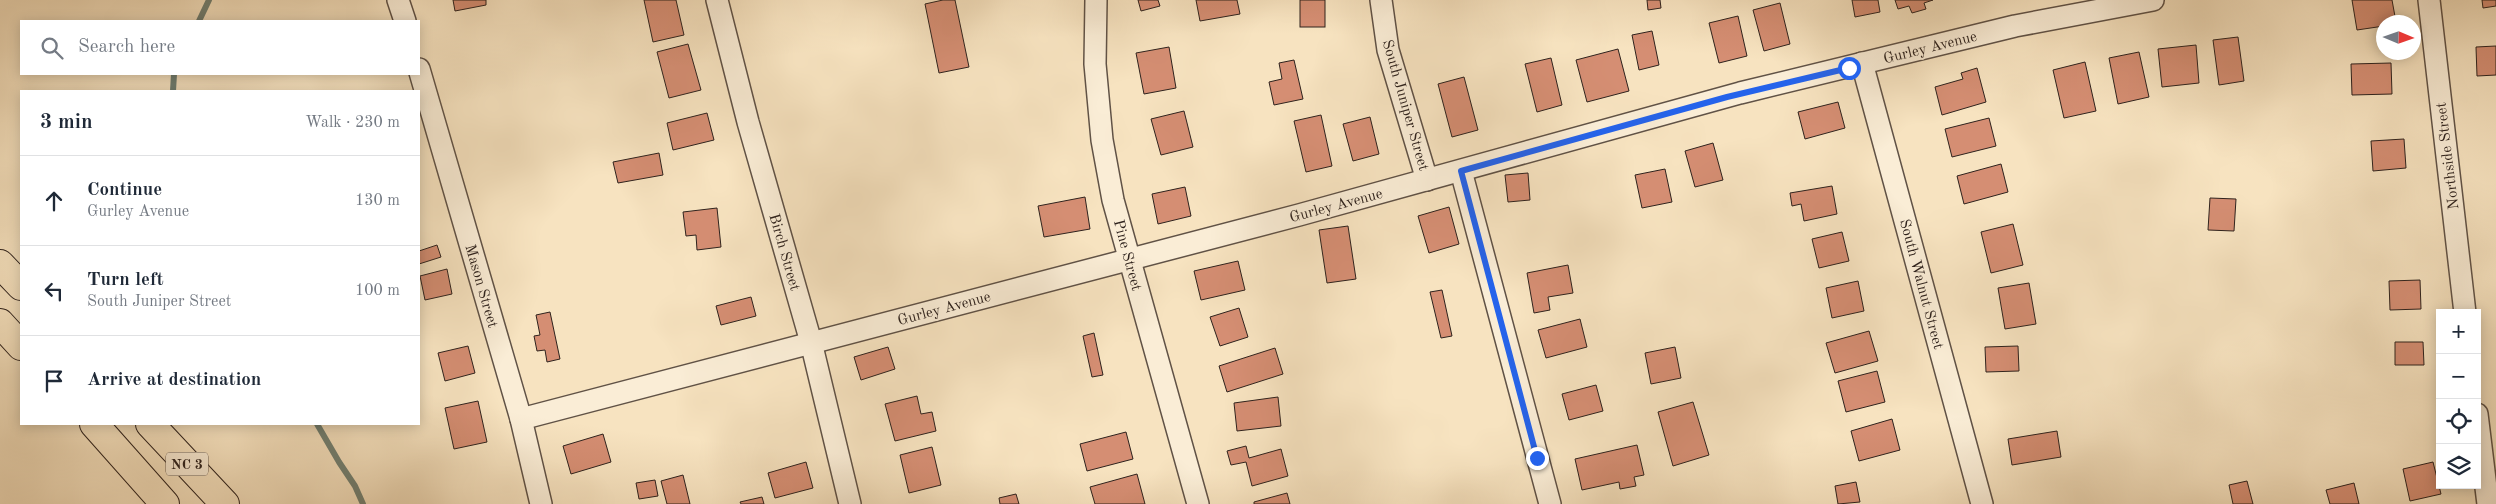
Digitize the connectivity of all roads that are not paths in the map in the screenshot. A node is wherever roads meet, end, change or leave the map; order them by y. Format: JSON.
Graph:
{"nodes":[{"id":1,"x":398,"y":0,"type":"edge"},
{"id":2,"x":717,"y":0,"type":"edge"},
{"id":3,"x":1096,"y":0,"type":"edge"},
{"id":4,"x":1381,"y":0,"type":"edge"},
{"id":5,"x":2153,"y":0,"type":"edge"},
{"id":6,"x":2429,"y":0,"type":"edge"},
{"id":7,"x":404,"y":20,"type":"edge"},
{"id":8,"x":1862,"y":64,"type":"junction"},
{"id":9,"x":420,"y":72,"type":"edge"},
{"id":10,"x":1461,"y":171,"type":"junction"},
{"id":11,"x":1427,"y":180,"type":"junction"},
{"id":12,"x":1130,"y":260,"type":"junction"},
{"id":13,"x":0,"y":264,"type":"edge"},
{"id":14,"x":20,"y":285,"type":"edge"},
{"id":15,"x":2466,"y":309,"type":"edge"},
{"id":16,"x":0,"y":323,"type":"edge"},
{"id":17,"x":811,"y":342,"type":"junction"},
{"id":18,"x":20,"y":345,"type":"edge"},
{"id":19,"x":521,"y":419,"type":"junction"},
{"id":20,"x":95,"y":425,"type":"edge"},
{"id":21,"x":151,"y":425,"type":"edge"},
{"id":22,"x":2481,"y":444,"type":"edge"},
{"id":23,"x":166,"y":504,"type":"edge"},
{"id":24,"x":225,"y":504,"type":"edge"},
{"id":25,"x":541,"y":504,"type":"edge"},
{"id":26,"x":850,"y":504,"type":"edge"},
{"id":27,"x":1198,"y":504,"type":"edge"},
{"id":28,"x":1550,"y":504,"type":"edge"},
{"id":29,"x":1982,"y":504,"type":"edge"},
{"id":30,"x":2488,"y":504,"type":"edge"}],
"edges":[{"from":1,"to":7,"type":"street"},
{"from":2,"to":17,"type":"street","name":"Birch Street"},
{"from":3,"to":12,"type":"street","name":"Pine Street"},
{"from":4,"to":11,"type":"street","name":"South Juniper Street"},
{"from":5,"to":8,"type":"street","name":"Gurley Avenue"},
{"from":6,"to":15,"type":"street","name":"Northside Street"},
{"from":8,"to":10,"type":"street","name":"Gurley Avenue"},
{"from":8,"to":29,"type":"street","name":"South Walnut Street"},
{"from":9,"to":19,"type":"street","name":"Mason Street"},
{"from":10,"to":11,"type":"street","name":"Gurley Avenue"},
{"from":10,"to":28,"type":"street"},
{"from":11,"to":12,"type":"street","name":"Gurley Avenue"},
{"from":12,"to":17,"type":"street","name":"Gurley Avenue"},
{"from":12,"to":27,"type":"street","name":"Pine Street"},
{"from":13,"to":14,"type":"main road"},
{"from":16,"to":18,"type":"main road"},
{"from":17,"to":19,"type":"street","name":"Gurley Avenue"},
{"from":17,"to":26,"type":"street","name":"Birch Street"},
{"from":19,"to":25,"type":"street","name":"Mason Street"},
{"from":20,"to":23,"type":"main road","number":"NC 3"},
{"from":21,"to":24,"type":"main road","number":"NC 3"},
{"from":22,"to":30,"type":"street"}]}
